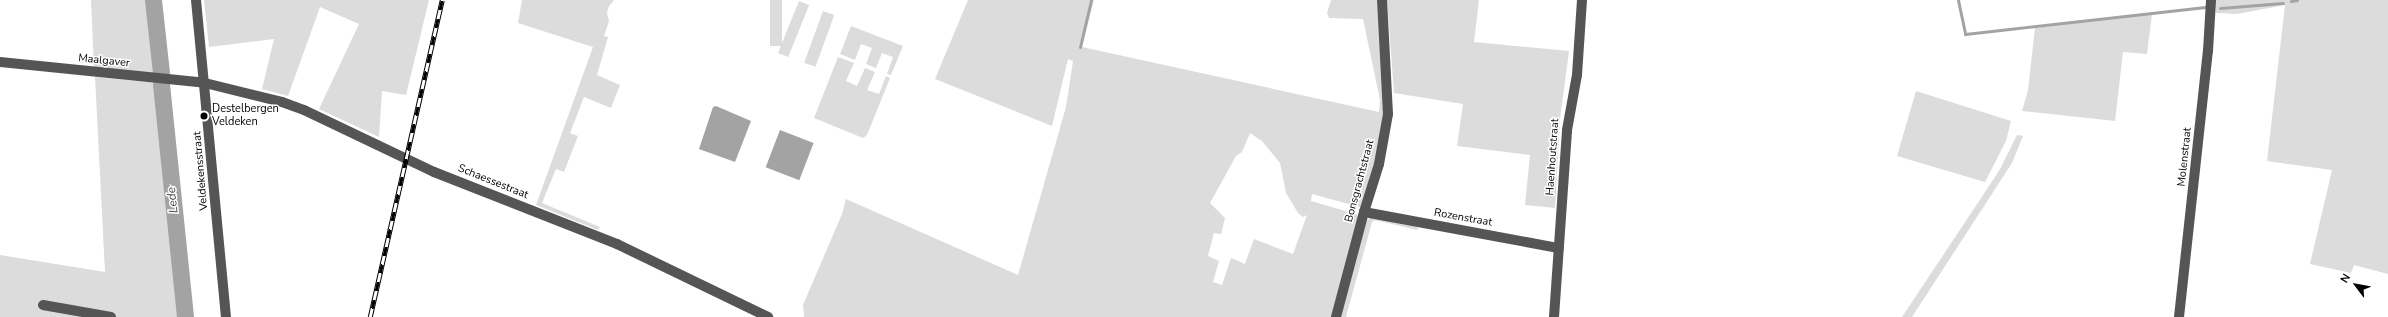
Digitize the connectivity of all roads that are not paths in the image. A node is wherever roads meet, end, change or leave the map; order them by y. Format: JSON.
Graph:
{"nodes":[{"id":1,"x":196,"y":0,"type":"edge"},
{"id":2,"x":1382,"y":0,"type":"edge"},
{"id":3,"x":1582,"y":0,"type":"edge"},
{"id":4,"x":2211,"y":0,"type":"edge"},
{"id":5,"x":0,"y":62,"type":"edge"},
{"id":6,"x":205,"y":83,"type":"junction"},
{"id":7,"x":1364,"y":212,"type":"junction"},
{"id":8,"x":1559,"y":248,"type":"junction"},
{"id":9,"x":43,"y":305,"type":"dead end"},
{"id":10,"x":111,"y":317,"type":"edge"},
{"id":11,"x":226,"y":317,"type":"edge"},
{"id":12,"x":768,"y":317,"type":"edge"},
{"id":13,"x":1336,"y":317,"type":"edge"},
{"id":14,"x":1554,"y":317,"type":"edge"},
{"id":15,"x":2179,"y":317,"type":"edge"}],
"edges":[{"from":1,"to":6,"type":"street","name":"Veldekensstraat"},
{"from":2,"to":7,"type":"street","name":"Bonsgrachtstraat"},
{"from":3,"to":8,"type":"street","name":"Haenhoutstraat"},
{"from":4,"to":15,"type":"street","name":"Molenstraat"},
{"from":5,"to":6,"type":"street","name":"Maalgaver"},
{"from":6,"to":11,"type":"street","name":"Veldekensstraat"},
{"from":6,"to":12,"type":"street","name":"Schaessestraat"},
{"from":7,"to":8,"type":"street","name":"Rozenstraat"},
{"from":7,"to":13,"type":"street","name":"Bonsgrachtstraat"},
{"from":8,"to":14,"type":"street","name":"Haenhoutstraat"},
{"from":9,"to":10,"type":"street"}]}
